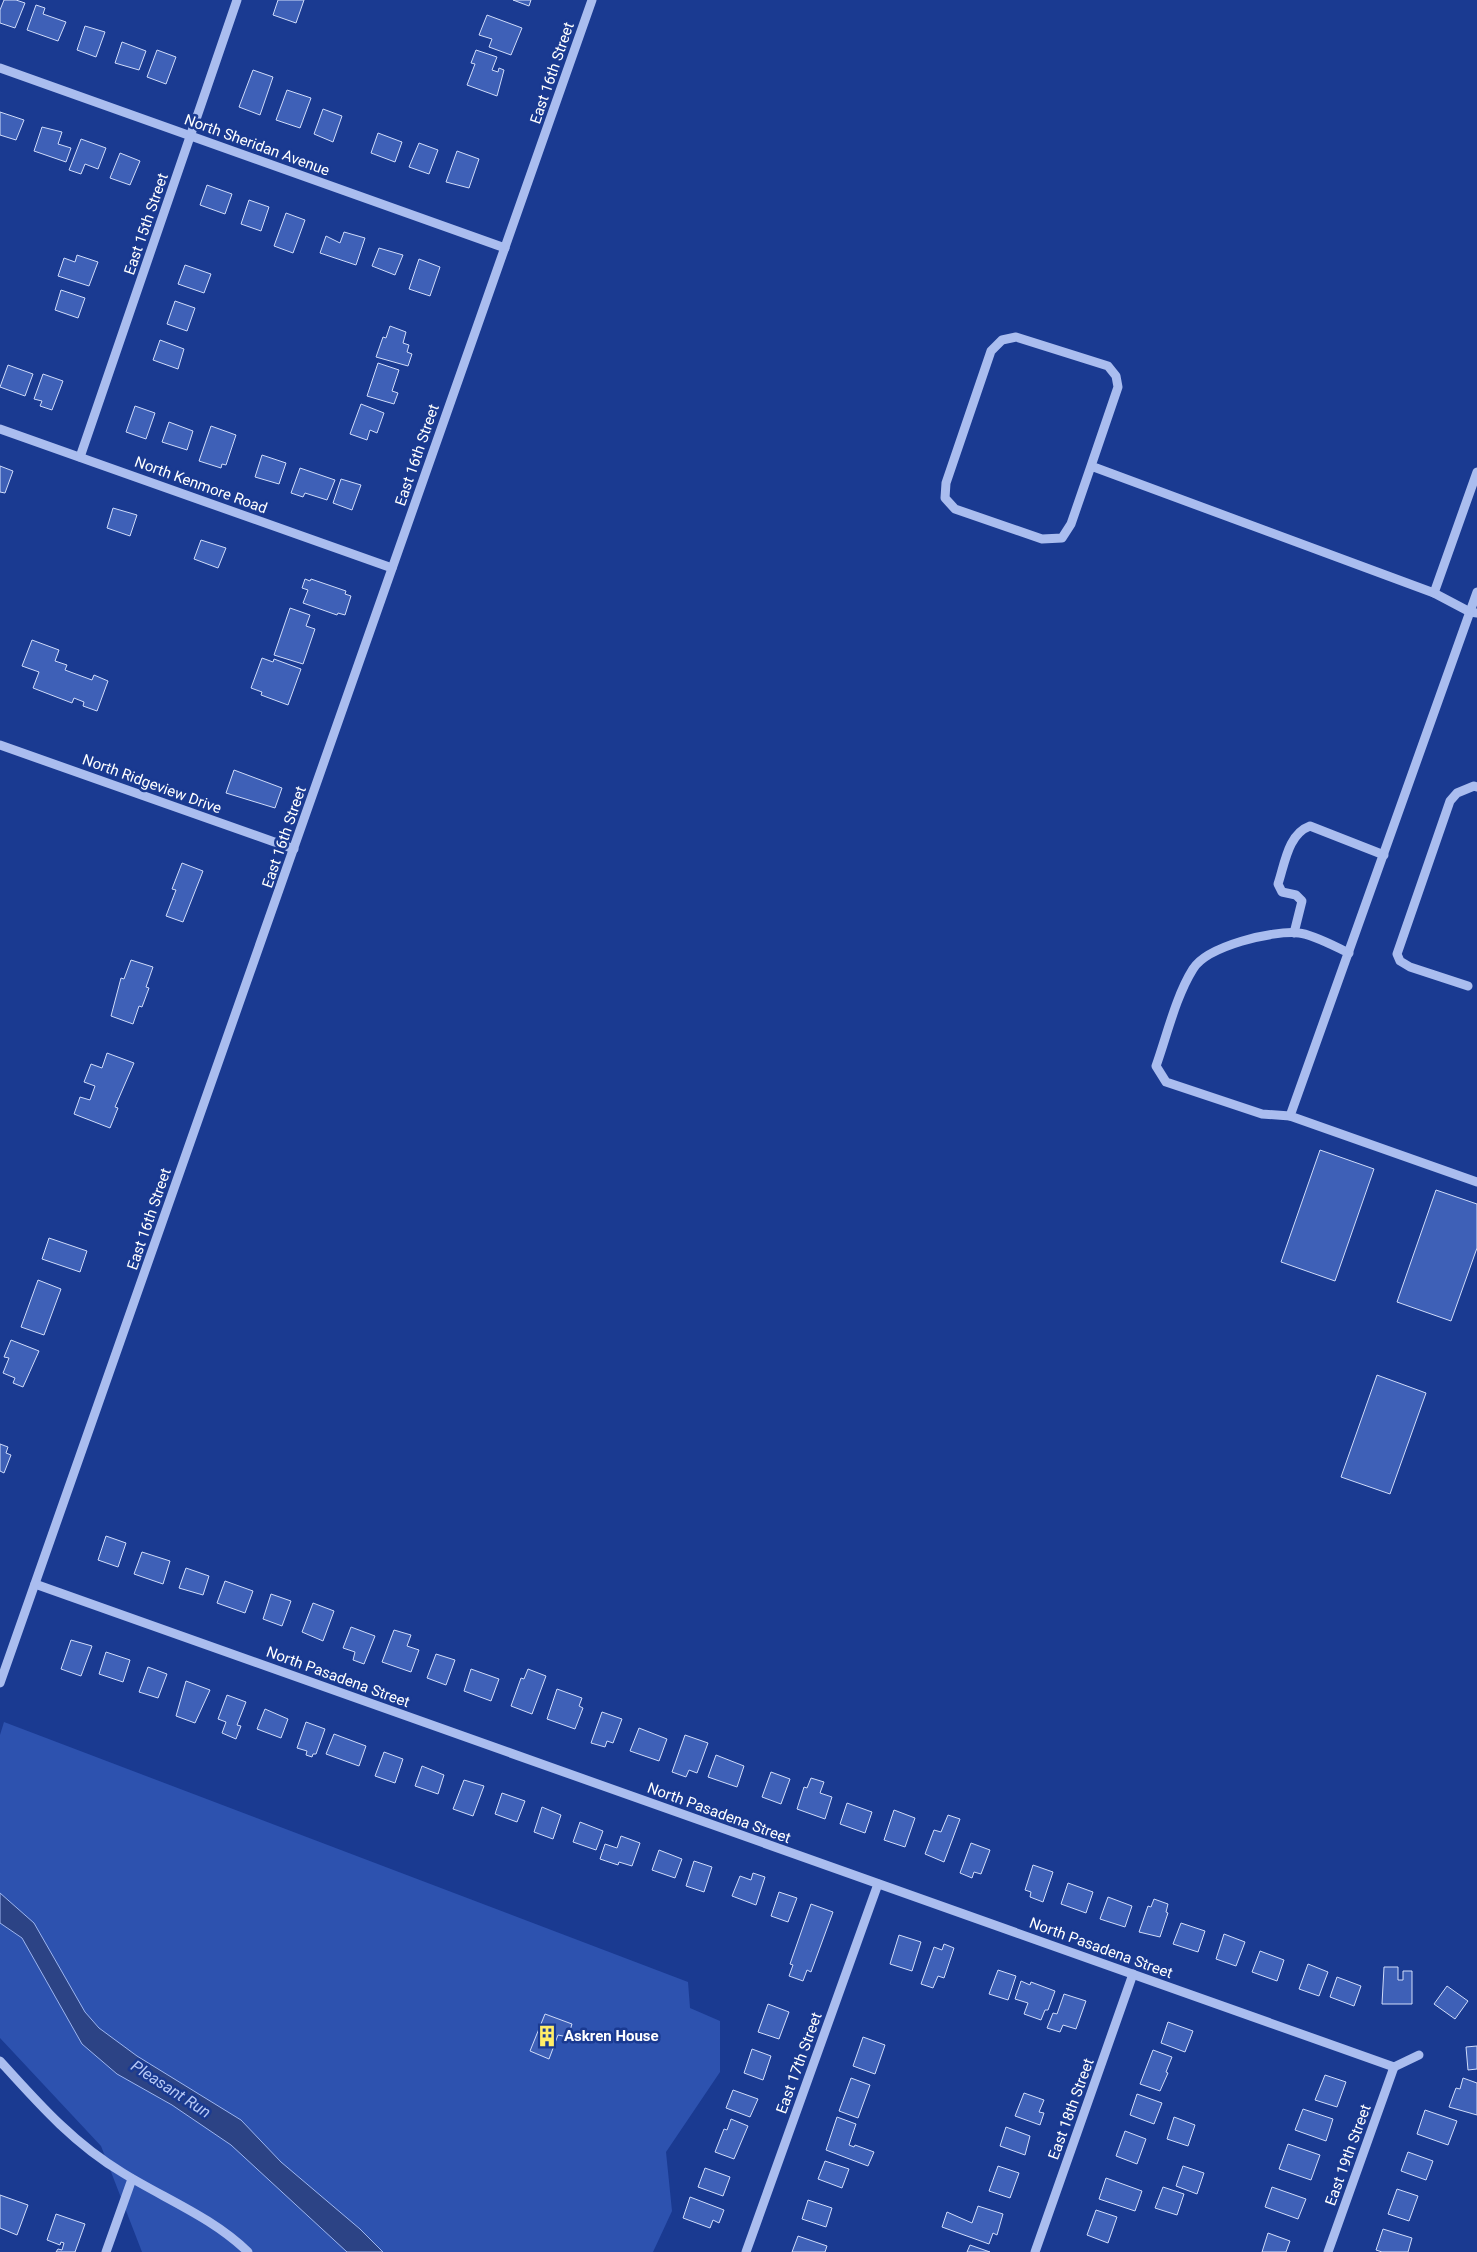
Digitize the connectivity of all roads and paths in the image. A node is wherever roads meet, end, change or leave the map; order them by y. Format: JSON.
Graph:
{"nodes":[{"id":1,"x":237,"y":0,"type":"edge"},
{"id":2,"x":592,"y":0,"type":"edge"},
{"id":3,"x":0,"y":68,"type":"edge"},
{"id":4,"x":191,"y":136,"type":"junction"},
{"id":5,"x":505,"y":248,"type":"junction"},
{"id":6,"x":0,"y":429,"type":"edge"},
{"id":7,"x":80,"y":457,"type":"junction"},
{"id":8,"x":1091,"y":466,"type":"junction"},
{"id":9,"x":1477,"y":472,"type":"edge"},
{"id":10,"x":392,"y":568,"type":"junction"},
{"id":11,"x":1477,"y":592,"type":"edge"},
{"id":12,"x":1434,"y":593,"type":"junction"},
{"id":13,"x":1473,"y":613,"type":"edge"},
{"id":14,"x":0,"y":745,"type":"edge"},
{"id":15,"x":1477,"y":787,"type":"edge"},
{"id":16,"x":294,"y":849,"type":"junction"},
{"id":17,"x":1384,"y":855,"type":"junction"},
{"id":18,"x":1294,"y":933,"type":"junction"},
{"id":19,"x":1348,"y":953,"type":"junction"},
{"id":20,"x":1468,"y":986,"type":"dead end"},
{"id":21,"x":1290,"y":1116,"type":"junction"},
{"id":22,"x":1477,"y":1182,"type":"edge"},
{"id":23,"x":35,"y":1584,"type":"junction"},
{"id":24,"x":0,"y":1683,"type":"edge"},
{"id":25,"x":878,"y":1884,"type":"junction"},
{"id":26,"x":1134,"y":1974,"type":"junction"},
{"id":27,"x":1419,"y":2055,"type":"dead end"},
{"id":28,"x":0,"y":2061,"type":"edge"},
{"id":29,"x":1394,"y":2067,"type":"junction"},
{"id":30,"x":132,"y":2178,"type":"junction"},
{"id":31,"x":106,"y":2252,"type":"edge"},
{"id":32,"x":248,"y":2252,"type":"edge"},
{"id":33,"x":746,"y":2252,"type":"edge"},
{"id":34,"x":1035,"y":2252,"type":"edge"},
{"id":35,"x":1328,"y":2252,"type":"edge"}],
"edges":[{"from":1,"to":4,"type":"street","name":"East 15th Street"},
{"from":2,"to":5,"type":"street","name":"East 16th Street"},
{"from":3,"to":4,"type":"street","name":"North Sheridan Avenue"},
{"from":4,"to":5,"type":"street","name":"North Sheridan Avenue"},
{"from":4,"to":7,"type":"street","name":"East 15th Street"},
{"from":5,"to":10,"type":"street","name":"East 16th Street"},
{"from":6,"to":7,"type":"street","name":"North Kenmore Road"},
{"from":7,"to":10,"type":"street","name":"North Kenmore Road"},
{"from":8,"to":8,"type":"street"},
{"from":8,"to":12,"type":"street"},
{"from":9,"to":12,"type":"street"},
{"from":10,"to":16,"type":"street","name":"East 16th Street"},
{"from":11,"to":13,"type":"street"},
{"from":12,"to":13,"type":"street"},
{"from":13,"to":17,"type":"street"},
{"from":14,"to":16,"type":"street","name":"North Ridgeview Drive"},
{"from":15,"to":20,"type":"street"},
{"from":16,"to":23,"type":"street","name":"East 16th Street"},
{"from":17,"to":18,"type":"street"},
{"from":17,"to":19,"type":"street"},
{"from":18,"to":19,"type":"street"},
{"from":18,"to":21,"type":"street"},
{"from":19,"to":21,"type":"street"},
{"from":21,"to":22,"type":"street"},
{"from":23,"to":24,"type":"street","name":"East 16th Street"},
{"from":23,"to":25,"type":"street","name":"North Pasadena Street"},
{"from":25,"to":26,"type":"street","name":"North Pasadena Street"},
{"from":25,"to":33,"type":"street","name":"East 17th Street"},
{"from":26,"to":29,"type":"street","name":"North Pasadena Street"},
{"from":26,"to":34,"type":"street","name":"East 18th Street"},
{"from":27,"to":29,"type":"street"},
{"from":28,"to":30,"type":"street"},
{"from":29,"to":35,"type":"street","name":"East 19th Street"},
{"from":30,"to":31,"type":"street"},
{"from":30,"to":32,"type":"street"}]}
